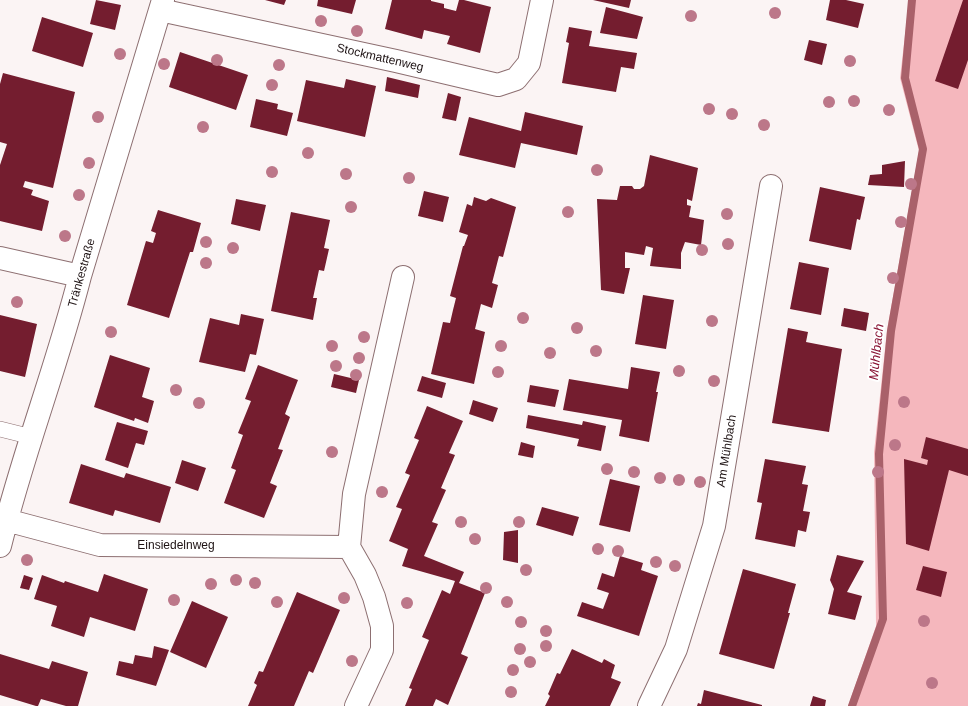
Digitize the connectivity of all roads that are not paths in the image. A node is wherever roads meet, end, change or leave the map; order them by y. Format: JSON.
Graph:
{"nodes":[{"id":1,"x":542,"y":0,"type":"edge"},
{"id":2,"x":162,"y":5,"type":"edge"},
{"id":3,"x":771,"y":186,"type":"dead end"},
{"id":4,"x":0,"y":258,"type":"edge"},
{"id":5,"x":80,"y":276,"type":"junction"},
{"id":6,"x":403,"y":277,"type":"dead end"},
{"id":7,"x":0,"y":429,"type":"edge"},
{"id":8,"x":32,"y":437,"type":"junction"},
{"id":9,"x":6,"y":520,"type":"junction"},
{"id":10,"x":0,"y":546,"type":"edge"},
{"id":11,"x":349,"y":547,"type":"junction"},
{"id":12,"x":356,"y":706,"type":"edge"},
{"id":13,"x":649,"y":706,"type":"edge"}],
"edges":[{"from":1,"to":2,"type":"street","name":"Stockmattenweg"},
{"from":2,"to":5,"type":"street","name":"Tränkestraße"},
{"from":3,"to":13,"type":"street","name":"Am Mühlbach"},
{"from":4,"to":5,"type":"street"},
{"from":5,"to":8,"type":"street","name":"Tränkestraße"},
{"from":6,"to":11,"type":"street"},
{"from":7,"to":8,"type":"lane"},
{"from":8,"to":9,"type":"street","name":"Tränkestraße"},
{"from":9,"to":10,"type":"street","name":"Tränkestraße"},
{"from":9,"to":11,"type":"street","name":"Einsiedelnweg"},
{"from":11,"to":12,"type":"street"}]}
